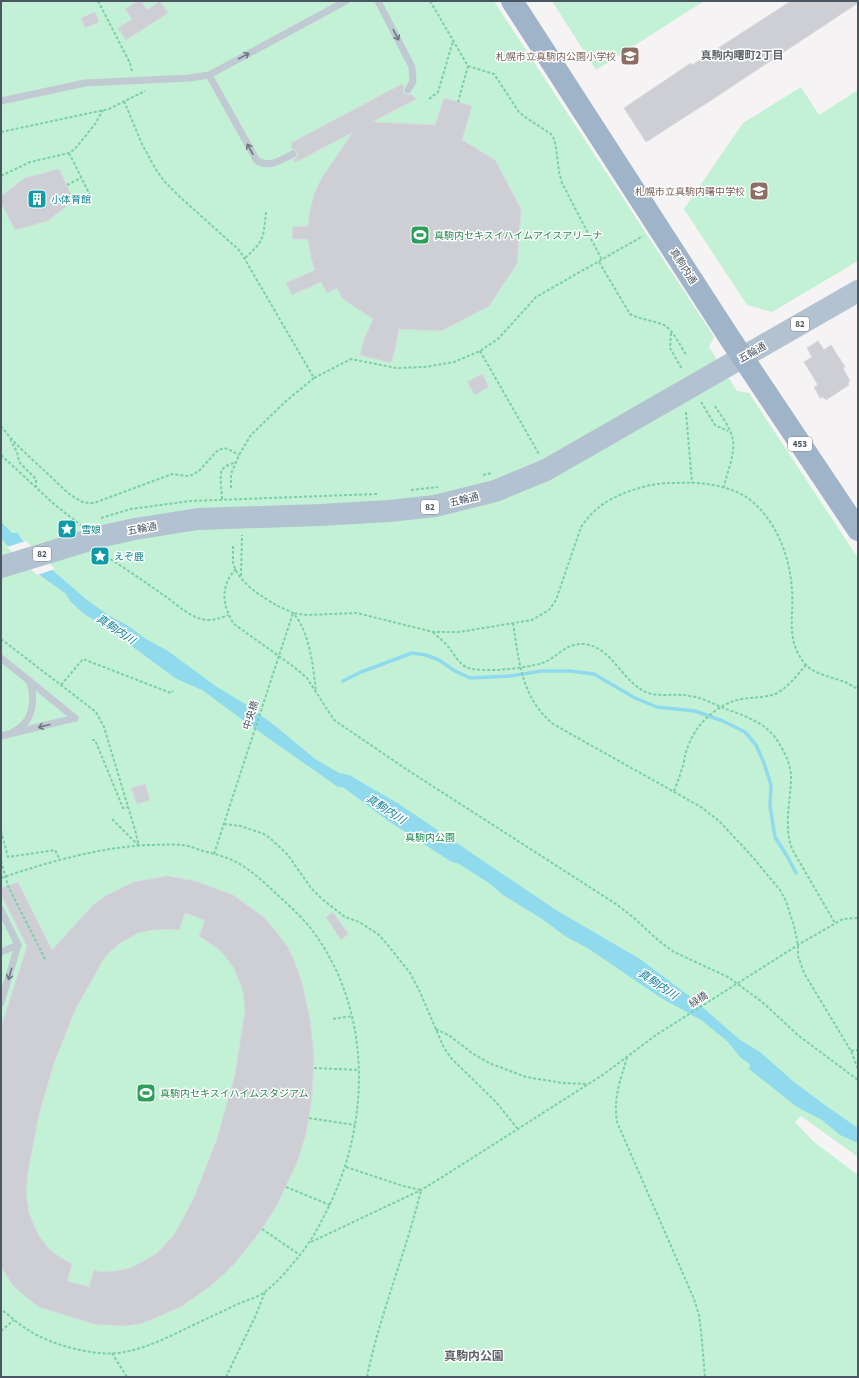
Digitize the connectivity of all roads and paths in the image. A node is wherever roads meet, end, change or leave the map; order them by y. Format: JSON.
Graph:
{"nodes":[{"id":1,"x":98,"y":1,"type":"edge"},
{"id":2,"x":346,"y":1,"type":"edge"},
{"id":3,"x":378,"y":1,"type":"edge"},
{"id":4,"x":430,"y":1,"type":"edge"},
{"id":5,"x":512,"y":1,"type":"edge"},
{"id":6,"x":453,"y":41,"type":"junction"},
{"id":7,"x":468,"y":66,"type":"junction"},
{"id":8,"x":132,"y":75,"type":"dead end"},
{"id":9,"x":209,"y":75,"type":"junction"},
{"id":10,"x":150,"y":88,"type":"dead end"},
{"id":11,"x":408,"y":90,"type":"dead end"},
{"id":12,"x":429,"y":99,"type":"dead end"},
{"id":13,"x":1,"y":101,"type":"edge"},
{"id":14,"x":124,"y":101,"type":"junction"},
{"id":15,"x":458,"y":102,"type":"dead end"},
{"id":16,"x":103,"y":110,"type":"junction"},
{"id":17,"x":1,"y":132,"type":"edge"},
{"id":18,"x":69,"y":153,"type":"junction"},
{"id":19,"x":293,"y":154,"type":"dead end"},
{"id":20,"x":1,"y":176,"type":"edge"},
{"id":21,"x":81,"y":178,"type":"junction"},
{"id":22,"x":67,"y":185,"type":"dead end"},
{"id":23,"x":90,"y":195,"type":"dead end"},
{"id":24,"x":266,"y":212,"type":"dead end"},
{"id":25,"x":649,"y":233,"type":"dead end"},
{"id":26,"x":245,"y":258,"type":"junction"},
{"id":27,"x":602,"y":260,"type":"junction"},
{"id":28,"x":599,"y":262,"type":"junction"},
{"id":29,"x":858,"y":291,"type":"edge"},
{"id":30,"x":671,"y":332,"type":"junction"},
{"id":31,"x":480,"y":350,"type":"junction"},
{"id":32,"x":686,"y":356,"type":"dead end"},
{"id":33,"x":742,"y":357,"type":"junction"},
{"id":34,"x":682,"y":369,"type":"dead end"},
{"id":35,"x":314,"y":378,"type":"junction"},
{"id":36,"x":702,"y":402,"type":"dead end"},
{"id":37,"x":715,"y":406,"type":"dead end"},
{"id":38,"x":686,"y":412,"type":"dead end"},
{"id":39,"x":1,"y":426,"type":"edge"},
{"id":40,"x":730,"y":431,"type":"junction"},
{"id":41,"x":8,"y":435,"type":"junction"},
{"id":42,"x":539,"y":454,"type":"dead end"},
{"id":43,"x":1,"y":455,"type":"edge"},
{"id":44,"x":239,"y":455,"type":"junction"},
{"id":45,"x":236,"y":462,"type":"junction"},
{"id":46,"x":498,"y":471,"type":"dead end"},
{"id":47,"x":479,"y":476,"type":"dead end"},
{"id":48,"x":692,"y":483,"type":"junction"},
{"id":49,"x":440,"y":486,"type":"dead end"},
{"id":50,"x":36,"y":487,"type":"junction"},
{"id":51,"x":232,"y":488,"type":"dead end"},
{"id":52,"x":724,"y":488,"type":"junction"},
{"id":53,"x":404,"y":491,"type":"dead end"},
{"id":54,"x":382,"y":493,"type":"dead end"},
{"id":55,"x":222,"y":499,"type":"junction"},
{"id":56,"x":99,"y":519,"type":"dead end"},
{"id":57,"x":858,"y":530,"type":"edge"},
{"id":58,"x":242,"y":535,"type":"dead end"},
{"id":59,"x":87,"y":541,"type":"junction"},
{"id":60,"x":233,"y":546,"type":"dead end"},
{"id":61,"x":1,"y":567,"type":"edge"},
{"id":62,"x":236,"y":569,"type":"junction"},
{"id":63,"x":241,"y":577,"type":"junction"},
{"id":64,"x":293,"y":613,"type":"junction"},
{"id":65,"x":228,"y":615,"type":"junction"},
{"id":66,"x":513,"y":623,"type":"junction"},
{"id":67,"x":433,"y":632,"type":"junction"},
{"id":68,"x":1,"y":639,"type":"edge"},
{"id":69,"x":1,"y":658,"type":"edge"},
{"id":70,"x":806,"y":665,"type":"junction"},
{"id":71,"x":520,"y":668,"type":"junction"},
{"id":72,"x":28,"y":679,"type":"junction"},
{"id":73,"x":61,"y":685,"type":"junction"},
{"id":74,"x":858,"y":689,"type":"edge"},
{"id":75,"x":173,"y":691,"type":"dead end"},
{"id":76,"x":316,"y":692,"type":"junction"},
{"id":77,"x":721,"y":707,"type":"junction"},
{"id":78,"x":13,"y":732,"type":"junction"},
{"id":79,"x":1,"y":736,"type":"edge"},
{"id":80,"x":92,"y":740,"type":"dead end"},
{"id":81,"x":674,"y":791,"type":"junction"},
{"id":82,"x":128,"y":807,"type":"junction"},
{"id":83,"x":112,"y":819,"type":"dead end"},
{"id":84,"x":224,"y":824,"type":"junction"},
{"id":85,"x":1,"y":831,"type":"edge"},
{"id":86,"x":139,"y":846,"type":"junction"},
{"id":87,"x":214,"y":854,"type":"junction"},
{"id":88,"x":60,"y":860,"type":"junction"},
{"id":89,"x":1,"y":861,"type":"edge"},
{"id":90,"x":6,"y":877,"type":"junction"},
{"id":91,"x":1,"y":878,"type":"edge"},
{"id":92,"x":1,"y":910,"type":"edge"},
{"id":93,"x":858,"y":918,"type":"edge"},
{"id":94,"x":835,"y":923,"type":"junction"},
{"id":95,"x":18,"y":945,"type":"junction"},
{"id":96,"x":798,"y":945,"type":"junction"},
{"id":97,"x":1,"y":952,"type":"edge"},
{"id":98,"x":45,"y":959,"type":"dead end"},
{"id":99,"x":1,"y":1003,"type":"edge"},
{"id":100,"x":352,"y":1016,"type":"junction"},
{"id":101,"x":333,"y":1018,"type":"dead end"},
{"id":102,"x":435,"y":1028,"type":"junction"},
{"id":103,"x":858,"y":1050,"type":"edge"},
{"id":104,"x":851,"y":1051,"type":"junction"},
{"id":105,"x":628,"y":1056,"type":"junction"},
{"id":106,"x":314,"y":1068,"type":"dead end"},
{"id":107,"x":858,"y":1069,"type":"edge"},
{"id":108,"x":360,"y":1070,"type":"junction"},
{"id":109,"x":858,"y":1080,"type":"edge"},
{"id":110,"x":588,"y":1084,"type":"junction"},
{"id":111,"x":309,"y":1118,"type":"dead end"},
{"id":112,"x":356,"y":1126,"type":"junction"},
{"id":113,"x":517,"y":1129,"type":"junction"},
{"id":114,"x":346,"y":1167,"type":"junction"},
{"id":115,"x":286,"y":1187,"type":"dead end"},
{"id":116,"x":421,"y":1190,"type":"junction"},
{"id":117,"x":330,"y":1205,"type":"junction"},
{"id":118,"x":262,"y":1229,"type":"dead end"},
{"id":119,"x":310,"y":1242,"type":"junction"},
{"id":120,"x":300,"y":1255,"type":"junction"},
{"id":121,"x":265,"y":1292,"type":"junction"},
{"id":122,"x":1,"y":1309,"type":"edge"},
{"id":123,"x":14,"y":1320,"type":"junction"},
{"id":124,"x":1,"y":1331,"type":"edge"},
{"id":125,"x":112,"y":1353,"type":"junction"},
{"id":126,"x":127,"y":1377,"type":"edge"},
{"id":127,"x":226,"y":1377,"type":"edge"},
{"id":128,"x":367,"y":1377,"type":"edge"},
{"id":129,"x":705,"y":1377,"type":"edge"}],
"edges":[{"from":1,"to":8,"type":"path"},
{"from":9,"to":2,"type":"lane","one_way":true},
{"from":3,"to":11,"type":"lane","one_way":true},
{"from":4,"to":6,"type":"path"},
{"from":5,"to":33,"type":"highway","name":"真駒内通","number":"453"},
{"from":6,"to":7,"type":"path"},
{"from":6,"to":12,"type":"path"},
{"from":7,"to":15,"type":"path"},
{"from":7,"to":27,"type":"path"},
{"from":9,"to":13,"type":"lane"},
{"from":19,"to":9,"type":"lane","one_way":true},
{"from":10,"to":14,"type":"path"},
{"from":14,"to":16,"type":"path"},
{"from":14,"to":26,"type":"path"},
{"from":16,"to":17,"type":"path"},
{"from":16,"to":18,"type":"path"},
{"from":18,"to":20,"type":"path"},
{"from":18,"to":21,"type":"path"},
{"from":21,"to":22,"type":"path"},
{"from":21,"to":23,"type":"path"},
{"from":24,"to":26,"type":"path"},
{"from":25,"to":27,"type":"path"},
{"from":26,"to":35,"type":"path"},
{"from":27,"to":28,"type":"path"},
{"from":28,"to":30,"type":"path"},
{"from":28,"to":31,"type":"path"},
{"from":29,"to":33,"type":"main road","name":"五輪通","number":"82"},
{"from":30,"to":32,"type":"path"},
{"from":30,"to":34,"type":"path"},
{"from":31,"to":35,"type":"path"},
{"from":31,"to":42,"type":"path"},
{"from":33,"to":57,"type":"highway","name":"真駒内通","number":"453"},
{"from":33,"to":59,"type":"main road","name":"五輪通","number":"82"},
{"from":35,"to":44,"type":"path"},
{"from":36,"to":40,"type":"path"},
{"from":37,"to":40,"type":"path"},
{"from":38,"to":48,"type":"path"},
{"from":39,"to":41,"type":"path"},
{"from":40,"to":52,"type":"path"},
{"from":41,"to":44,"type":"path"},
{"from":41,"to":50,"type":"path"},
{"from":43,"to":50,"type":"path"},
{"from":44,"to":45,"type":"path"},
{"from":45,"to":51,"type":"path"},
{"from":45,"to":55,"type":"path"},
{"from":46,"to":47,"type":"path"},
{"from":48,"to":52,"type":"path"},
{"from":48,"to":66,"type":"path"},
{"from":49,"to":53,"type":"path"},
{"from":50,"to":59,"type":"path"},
{"from":52,"to":70,"type":"path"},
{"from":54,"to":55,"type":"path"},
{"from":55,"to":56,"type":"path"},
{"from":58,"to":63,"type":"path"},
{"from":59,"to":61,"type":"main road","name":"五輪通","number":"82"},
{"from":59,"to":65,"type":"path"},
{"from":60,"to":62,"type":"path"},
{"from":62,"to":63,"type":"path"},
{"from":62,"to":65,"type":"path"},
{"from":63,"to":64,"type":"path"},
{"from":64,"to":67,"type":"path"},
{"from":64,"to":76,"type":"path"},
{"from":64,"to":84,"type":"path","name":"中央橋"},
{"from":65,"to":76,"type":"path"},
{"from":66,"to":67,"type":"path"},
{"from":66,"to":71,"type":"path"},
{"from":67,"to":71,"type":"path"},
{"from":68,"to":73,"type":"path"},
{"from":69,"to":72,"type":"lane"},
{"from":70,"to":74,"type":"path"},
{"from":70,"to":77,"type":"path"},
{"from":71,"to":77,"type":"path"},
{"from":71,"to":81,"type":"path"},
{"from":72,"to":78,"type":"lane"},
{"from":72,"to":78,"type":"lane","one_way":true},
{"from":73,"to":75,"type":"path"},
{"from":73,"to":82,"type":"path"},
{"from":76,"to":109,"type":"path"},
{"from":77,"to":81,"type":"path"},
{"from":77,"to":94,"type":"path"},
{"from":78,"to":79,"type":"lane"},
{"from":80,"to":82,"type":"path"},
{"from":81,"to":96,"type":"path"},
{"from":82,"to":86,"type":"path"},
{"from":83,"to":86,"type":"path"},
{"from":84,"to":87,"type":"path","name":"中央橋"},
{"from":84,"to":102,"type":"path"},
{"from":85,"to":88,"type":"path"},
{"from":86,"to":87,"type":"path"},
{"from":86,"to":88,"type":"path"},
{"from":87,"to":100,"type":"path"},
{"from":88,"to":90,"type":"path"},
{"from":89,"to":90,"type":"path"},
{"from":90,"to":91,"type":"path"},
{"from":90,"to":98,"type":"path"},
{"from":92,"to":95,"type":"lane"},
{"from":93,"to":94,"type":"path","name":"緑橋"},
{"from":94,"to":96,"type":"path","name":"緑橋"},
{"from":95,"to":97,"type":"lane"},
{"from":95,"to":99,"type":"lane","one_way":true},
{"from":96,"to":104,"type":"path"},
{"from":96,"to":105,"type":"path","name":"緑橋"},
{"from":100,"to":101,"type":"path"},
{"from":100,"to":108,"type":"path"},
{"from":102,"to":110,"type":"path"},
{"from":102,"to":113,"type":"path"},
{"from":103,"to":104,"type":"path"},
{"from":104,"to":107,"type":"path"},
{"from":105,"to":110,"type":"path","name":"緑橋"},
{"from":105,"to":129,"type":"path"},
{"from":106,"to":108,"type":"path"},
{"from":108,"to":112,"type":"path"},
{"from":110,"to":113,"type":"path","name":"緑橋"},
{"from":111,"to":112,"type":"path"},
{"from":112,"to":114,"type":"path"},
{"from":113,"to":116,"type":"path","name":"緑橋"},
{"from":114,"to":116,"type":"path"},
{"from":114,"to":117,"type":"path"},
{"from":115,"to":117,"type":"path"},
{"from":116,"to":119,"type":"path","name":"緑橋"},
{"from":116,"to":128,"type":"path"},
{"from":117,"to":119,"type":"path"},
{"from":118,"to":120,"type":"path"},
{"from":119,"to":120,"type":"path"},
{"from":120,"to":121,"type":"path"},
{"from":121,"to":125,"type":"path"},
{"from":121,"to":127,"type":"path"},
{"from":122,"to":123,"type":"path"},
{"from":123,"to":124,"type":"path"},
{"from":123,"to":125,"type":"path"},
{"from":125,"to":126,"type":"path"}]}
